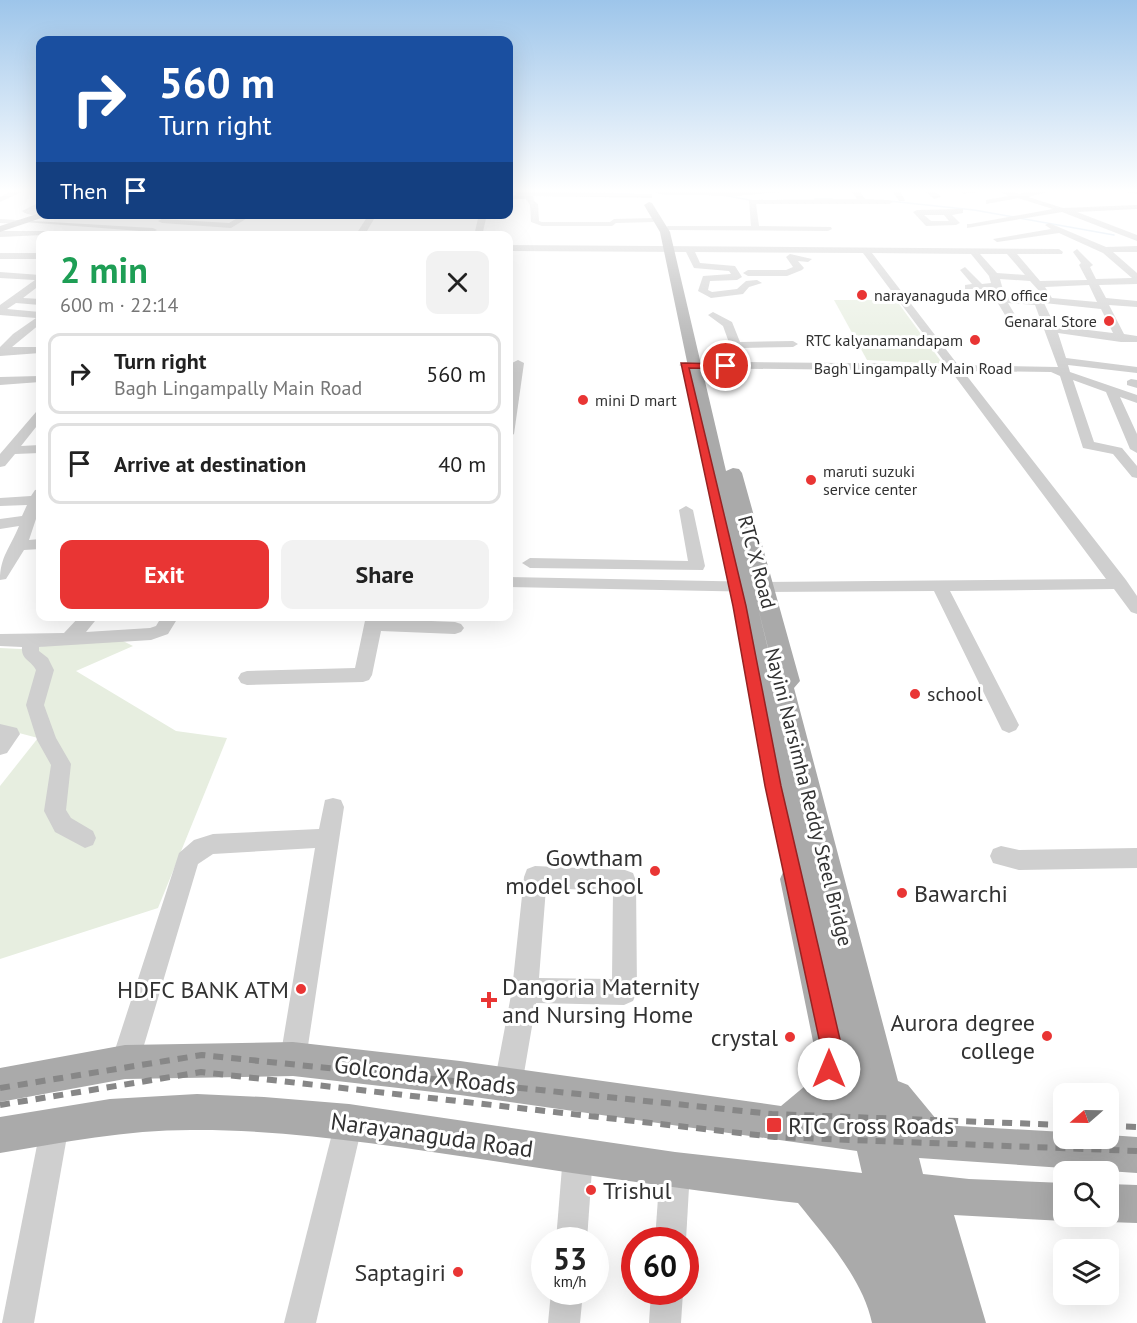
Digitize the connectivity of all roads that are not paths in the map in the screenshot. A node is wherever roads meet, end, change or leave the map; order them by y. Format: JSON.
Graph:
{"nodes":[{"id":1,"x":615,"y":251,"type":"edge"},
{"id":2,"x":648,"y":251,"type":"edge"},
{"id":3,"x":669,"y":251,"type":"edge"},
{"id":4,"x":735,"y":251,"type":"edge"},
{"id":5,"x":865,"y":251,"type":"edge"},
{"id":6,"x":959,"y":251,"type":"edge"},
{"id":7,"x":973,"y":251,"type":"junction"},
{"id":8,"x":982,"y":251,"type":"edge"},
{"id":9,"x":1009,"y":251,"type":"edge"},
{"id":10,"x":1027,"y":251,"type":"edge"},
{"id":11,"x":1095,"y":251,"type":"edge"},
{"id":12,"x":1106,"y":251,"type":"edge"},
{"id":13,"x":1059,"y":252,"type":"dead end"},
{"id":14,"x":679,"y":253,"type":"junction"},
{"id":15,"x":0,"y":256,"type":"edge"},
{"id":16,"x":36,"y":258,"type":"edge"},
{"id":17,"x":36,"y":259,"type":"edge"},
{"id":18,"x":813,"y":259,"type":"dead end"},
{"id":19,"x":36,"y":260,"type":"edge"},
{"id":20,"x":994,"y":264,"type":"junction"},
{"id":21,"x":1021,"y":264,"type":"junction"},
{"id":22,"x":1123,"y":267,"type":"junction"},
{"id":23,"x":1137,"y":267,"type":"edge"},
{"id":24,"x":0,"y":269,"type":"edge"},
{"id":25,"x":965,"y":270,"type":"dead end"},
{"id":26,"x":748,"y":273,"type":"dead end"},
{"id":27,"x":5,"y":275,"type":"edge"},
{"id":28,"x":36,"y":279,"type":"edge"},
{"id":29,"x":1137,"y":280,"type":"edge"},
{"id":30,"x":995,"y":281,"type":"junction"},
{"id":31,"x":1037,"y":281,"type":"junction"},
{"id":32,"x":36,"y":283,"type":"edge"},
{"id":33,"x":751,"y":283,"type":"dead end"},
{"id":34,"x":1091,"y":283,"type":"junction"},
{"id":35,"x":10,"y":288,"type":"dead end"},
{"id":36,"x":29,"y":289,"type":"junction"},
{"id":37,"x":36,"y":289,"type":"edge"},
{"id":38,"x":16,"y":300,"type":"junction"},
{"id":39,"x":1001,"y":300,"type":"junction"},
{"id":40,"x":1036,"y":301,"type":"junction"},
{"id":41,"x":36,"y":302,"type":"edge"},
{"id":42,"x":1103,"y":304,"type":"junction"},
{"id":43,"x":1137,"y":304,"type":"edge"},
{"id":44,"x":0,"y":311,"type":"edge"},
{"id":45,"x":36,"y":315,"type":"edge"},
{"id":46,"x":713,"y":315,"type":"dead end"},
{"id":47,"x":1011,"y":318,"type":"dead end"},
{"id":48,"x":36,"y":322,"type":"edge"},
{"id":49,"x":36,"y":330,"type":"edge"},
{"id":50,"x":1052,"y":331,"type":"junction"},
{"id":51,"x":13,"y":333,"type":"edge"},
{"id":52,"x":36,"y":335,"type":"edge"},
{"id":53,"x":1121,"y":338,"type":"junction"},
{"id":54,"x":1137,"y":340,"type":"edge"},
{"id":55,"x":793,"y":344,"type":"dead end"},
{"id":56,"x":735,"y":345,"type":"junction"},
{"id":57,"x":1057,"y":347,"type":"junction"},
{"id":58,"x":1072,"y":349,"type":"dead end"},
{"id":59,"x":36,"y":350,"type":"edge"},
{"id":60,"x":1,"y":351,"type":"edge"},
{"id":61,"x":518,"y":363,"type":"dead end"},
{"id":62,"x":696,"y":366,"type":"junction"},
{"id":63,"x":743,"y":366,"type":"junction"},
{"id":64,"x":1059,"y":367,"type":"junction"},
{"id":65,"x":1123,"y":368,"type":"junction"},
{"id":66,"x":955,"y":369,"type":"junction"},
{"id":67,"x":1137,"y":370,"type":"edge"},
{"id":68,"x":36,"y":379,"type":"edge"},
{"id":69,"x":5,"y":381,"type":"edge"},
{"id":70,"x":1134,"y":384,"type":"edge"},
{"id":71,"x":1112,"y":392,"type":"junction"},
{"id":72,"x":0,"y":393,"type":"edge"},
{"id":73,"x":513,"y":398,"type":"edge"},
{"id":74,"x":1137,"y":399,"type":"edge"},
{"id":75,"x":36,"y":419,"type":"edge"},
{"id":76,"x":10,"y":444,"type":"edge"},
{"id":77,"x":36,"y":448,"type":"edge"},
{"id":78,"x":1137,"y":449,"type":"edge"},
{"id":79,"x":1117,"y":451,"type":"junction"},
{"id":80,"x":1137,"y":455,"type":"edge"},
{"id":81,"x":0,"y":463,"type":"edge"},
{"id":82,"x":1137,"y":474,"type":"edge"},
{"id":83,"x":36,"y":498,"type":"edge"},
{"id":84,"x":0,"y":502,"type":"edge"},
{"id":85,"x":36,"y":505,"type":"edge"},
{"id":86,"x":686,"y":510,"type":"dead end"},
{"id":87,"x":29,"y":520,"type":"junction"},
{"id":88,"x":0,"y":524,"type":"edge"},
{"id":89,"x":36,"y":544,"type":"edge"},
{"id":90,"x":19,"y":545,"type":"junction"},
{"id":91,"x":530,"y":563,"type":"dead end"},
{"id":92,"x":2,"y":568,"type":"edge"},
{"id":93,"x":513,"y":582,"type":"edge"},
{"id":94,"x":1120,"y":585,"type":"junction"},
{"id":95,"x":734,"y":586,"type":"junction"},
{"id":96,"x":763,"y":587,"type":"junction"},
{"id":97,"x":940,"y":587,"type":"junction"},
{"id":98,"x":1137,"y":608,"type":"edge"},
{"id":99,"x":86,"y":621,"type":"edge"},
{"id":100,"x":168,"y":621,"type":"edge"},
{"id":101,"x":374,"y":621,"type":"edge"},
{"id":102,"x":455,"y":628,"type":"dead end"},
{"id":103,"x":70,"y":637,"type":"junction"},
{"id":104,"x":0,"y":640,"type":"edge"},
{"id":105,"x":31,"y":640,"type":"junction"},
{"id":106,"x":247,"y":678,"type":"dead end"},
{"id":107,"x":1009,"y":725,"type":"dead end"},
{"id":108,"x":0,"y":732,"type":"edge"},
{"id":109,"x":0,"y":747,"type":"edge"},
{"id":110,"x":333,"y":807,"type":"dead end"},
{"id":111,"x":85,"y":838,"type":"dead end"},
{"id":112,"x":328,"y":838,"type":"junction"},
{"id":113,"x":1002,"y":856,"type":"dead end"},
{"id":114,"x":1137,"y":858,"type":"edge"},
{"id":115,"x":809,"y":949,"type":"junction"},
{"id":116,"x":860,"y":954,"type":"junction"},
{"id":117,"x":525,"y":990,"type":"junction"},
{"id":118,"x":831,"y":1048,"type":"junction"},
{"id":119,"x":293,"y":1059,"type":"junction"},
{"id":120,"x":125,"y":1062,"type":"junction"},
{"id":121,"x":0,"y":1085,"type":"edge"},
{"id":122,"x":508,"y":1085,"type":"junction"},
{"id":123,"x":349,"y":1122,"type":"junction"},
{"id":124,"x":55,"y":1125,"type":"junction"},
{"id":125,"x":787,"y":1125,"type":"junction"},
{"id":126,"x":849,"y":1132,"type":"junction"},
{"id":127,"x":0,"y":1135,"type":"edge"},
{"id":128,"x":921,"y":1140,"type":"junction"},
{"id":129,"x":578,"y":1155,"type":"junction"},
{"id":130,"x":1137,"y":1155,"type":"edge"},
{"id":131,"x":675,"y":1170,"type":"junction"},
{"id":132,"x":808,"y":1186,"type":"junction"},
{"id":133,"x":863,"y":1192,"type":"junction"},
{"id":134,"x":929,"y":1193,"type":"junction"},
{"id":135,"x":969,"y":1198,"type":"junction"},
{"id":136,"x":1053,"y":1202,"type":"edge"},
{"id":137,"x":1119,"y":1203,"type":"edge"},
{"id":138,"x":1137,"y":1204,"type":"edge"},
{"id":139,"x":572,"y":1227,"type":"edge"},
{"id":140,"x":671,"y":1227,"type":"edge"},
{"id":141,"x":941,"y":1232,"type":"junction"},
{"id":142,"x":566,"y":1305,"type":"edge"},
{"id":143,"x":666,"y":1305,"type":"edge"},
{"id":144,"x":900,"y":1317,"type":"edge"},
{"id":145,"x":18,"y":1323,"type":"edge"},
{"id":146,"x":300,"y":1323,"type":"edge"},
{"id":147,"x":564,"y":1323,"type":"edge"},
{"id":148,"x":665,"y":1323,"type":"edge"},
{"id":149,"x":942,"y":1323,"type":"edge"},
{"id":150,"x":966,"y":1323,"type":"edge"}],
"edges":[{"from":1,"to":14,"type":"street"},
{"from":2,"to":14,"type":"street"},
{"from":3,"to":144,"type":"main road","name":"Nayini Narsimha Reddy Steel Bridge"},
{"from":4,"to":14,"type":"street"},
{"from":5,"to":66,"type":"street"},
{"from":6,"to":7,"type":"street"},
{"from":7,"to":8,"type":"street"},
{"from":7,"to":20,"type":"street"},
{"from":9,"to":21,"type":"street"},
{"from":10,"to":13,"type":"street"},
{"from":11,"to":34,"type":"street"},
{"from":12,"to":22,"type":"street"},
{"from":14,"to":33,"type":"street"},
{"from":14,"to":62,"type":"main road","name":"RTC X Road"},
{"from":14,"to":149,"type":"main road","name":"Nayini Narsimha Reddy Steel Bridge"},
{"from":15,"to":16,"type":"street"},
{"from":17,"to":24,"type":"street"},
{"from":18,"to":26,"type":"street"},
{"from":19,"to":27,"type":"street"},
{"from":20,"to":21,"type":"street"},
{"from":20,"to":30,"type":"street"},
{"from":21,"to":31,"type":"street"},
{"from":22,"to":23,"type":"street"},
{"from":22,"to":29,"type":"street"},
{"from":25,"to":30,"type":"street"},
{"from":27,"to":28,"type":"street"},
{"from":29,"to":34,"type":"street"},
{"from":30,"to":31,"type":"street"},
{"from":30,"to":39,"type":"street"},
{"from":31,"to":34,"type":"street"},
{"from":31,"to":40,"type":"street"},
{"from":32,"to":36,"type":"street"},
{"from":34,"to":42,"type":"street"},
{"from":35,"to":36,"type":"street"},
{"from":36,"to":37,"type":"street"},
{"from":36,"to":38,"type":"street"},
{"from":38,"to":41,"type":"street"},
{"from":38,"to":44,"type":"street"},
{"from":39,"to":40,"type":"street"},
{"from":39,"to":47,"type":"street"},
{"from":40,"to":42,"type":"street"},
{"from":40,"to":50,"type":"street"},
{"from":40,"to":64,"type":"street"},
{"from":42,"to":43,"type":"street"},
{"from":42,"to":53,"type":"street"},
{"from":44,"to":45,"type":"street"},
{"from":46,"to":56,"type":"street"},
{"from":48,"to":51,"type":"street"},
{"from":49,"to":51,"type":"street"},
{"from":50,"to":53,"type":"street"},
{"from":50,"to":53,"type":"street"},
{"from":50,"to":57,"type":"street"},
{"from":51,"to":52,"type":"street"},
{"from":51,"to":60,"type":"street"},
{"from":53,"to":54,"type":"street"},
{"from":55,"to":56,"type":"street"},
{"from":56,"to":63,"type":"street"},
{"from":57,"to":58,"type":"street"},
{"from":57,"to":64,"type":"street"},
{"from":59,"to":60,"type":"street"},
{"from":61,"to":73,"type":"street"},
{"from":62,"to":63,"type":"street","name":"Bagh Lingampally Main Road"},
{"from":62,"to":95,"type":"main road","name":"RTC X Road"},
{"from":62,"to":96,"type":"main road","name":"RTC X Road"},
{"from":63,"to":66,"type":"street","name":"Bagh Lingampally Main Road"},
{"from":64,"to":65,"type":"street"},
{"from":64,"to":66,"type":"street","name":"Bagh Lingampally Main Road"},
{"from":64,"to":71,"type":"street","name":"Bagh Lingampally Main Road"},
{"from":64,"to":79,"type":"street"},
{"from":65,"to":67,"type":"street"},
{"from":65,"to":70,"type":"street"},
{"from":66,"to":94,"type":"street"},
{"from":68,"to":69,"type":"street"},
{"from":69,"to":72,"type":"street"},
{"from":70,"to":74,"type":"street"},
{"from":71,"to":74,"type":"street","name":"Bagh Lingampally Main Road"},
{"from":71,"to":78,"type":"street"},
{"from":75,"to":76,"type":"street"},
{"from":76,"to":77,"type":"street"},
{"from":76,"to":81,"type":"street"},
{"from":79,"to":80,"type":"street"},
{"from":79,"to":82,"type":"street"},
{"from":83,"to":84,"type":"street"},
{"from":85,"to":87,"type":"street"},
{"from":86,"to":91,"type":"street"},
{"from":87,"to":88,"type":"street"},
{"from":87,"to":90,"type":"street"},
{"from":89,"to":90,"type":"street"},
{"from":90,"to":92,"type":"street"},
{"from":93,"to":95,"type":"street"},
{"from":94,"to":97,"type":"street"},
{"from":94,"to":98,"type":"street"},
{"from":95,"to":96,"type":"street"},
{"from":95,"to":115,"type":"main road","name":"RTC X Road"},
{"from":96,"to":97,"type":"street"},
{"from":96,"to":116,"type":"main road","name":"RTC X Road"},
{"from":97,"to":107,"type":"street"},
{"from":99,"to":103,"type":"street"},
{"from":100,"to":103,"type":"street"},
{"from":101,"to":102,"type":"street"},
{"from":101,"to":106,"type":"street"},
{"from":103,"to":105,"type":"street"},
{"from":104,"to":105,"type":"street"},
{"from":105,"to":111,"type":"street"},
{"from":108,"to":109,"type":"street"},
{"from":110,"to":112,"type":"street"},
{"from":112,"to":119,"type":"street"},
{"from":112,"to":120,"type":"street"},
{"from":113,"to":114,"type":"street"},
{"from":115,"to":116,"type":"main road"},
{"from":115,"to":118,"type":"main road","name":"RTC X Road"},
{"from":116,"to":128,"type":"main road","name":"RTC X Road"},
{"from":117,"to":117,"type":"street"},
{"from":117,"to":122,"type":"street"},
{"from":118,"to":125,"type":"main road"},
{"from":118,"to":126,"type":"main road","name":"RTC X Road"},
{"from":119,"to":120,"type":"main road","name":"Golconda X Roads"},
{"from":119,"to":122,"type":"main road","name":"Golconda X Roads"},
{"from":120,"to":121,"type":"main road","name":"Golconda X Roads"},
{"from":122,"to":125,"type":"main road","name":"Golconda X Roads"},
{"from":123,"to":124,"type":"main road","name":"Narayanaguda Road"},
{"from":123,"to":129,"type":"main road","name":"Narayanaguda Road"},
{"from":123,"to":146,"type":"street"},
{"from":124,"to":127,"type":"main road","name":"Narayanaguda Road"},
{"from":124,"to":145,"type":"street"},
{"from":125,"to":126,"type":"main road","name":"Golconda X Roads"},
{"from":126,"to":128,"type":"main road","name":"Golconda X Roads"},
{"from":128,"to":130,"type":"main road","name":"Golconda X Roads"},
{"from":129,"to":131,"type":"main road","name":"Narayanaguda Road"},
{"from":129,"to":139,"type":"street"},
{"from":131,"to":132,"type":"main road","name":"Narayanaguda Road"},
{"from":131,"to":140,"type":"street"},
{"from":132,"to":133,"type":"main road","name":"Narayanaguda Road"},
{"from":132,"to":144,"type":"main road"},
{"from":133,"to":134,"type":"main road","name":"Narayanaguda Road"},
{"from":133,"to":144,"type":"main road"},
{"from":134,"to":135,"type":"main road","name":"Narayanaguda Road"},
{"from":134,"to":141,"type":"main road"},
{"from":135,"to":136,"type":"main road","name":"Narayanaguda Road"},
{"from":135,"to":141,"type":"main road"},
{"from":137,"to":138,"type":"main road"},
{"from":141,"to":150,"type":"main road"},
{"from":142,"to":147,"type":"street"},
{"from":143,"to":148,"type":"street"}]}
